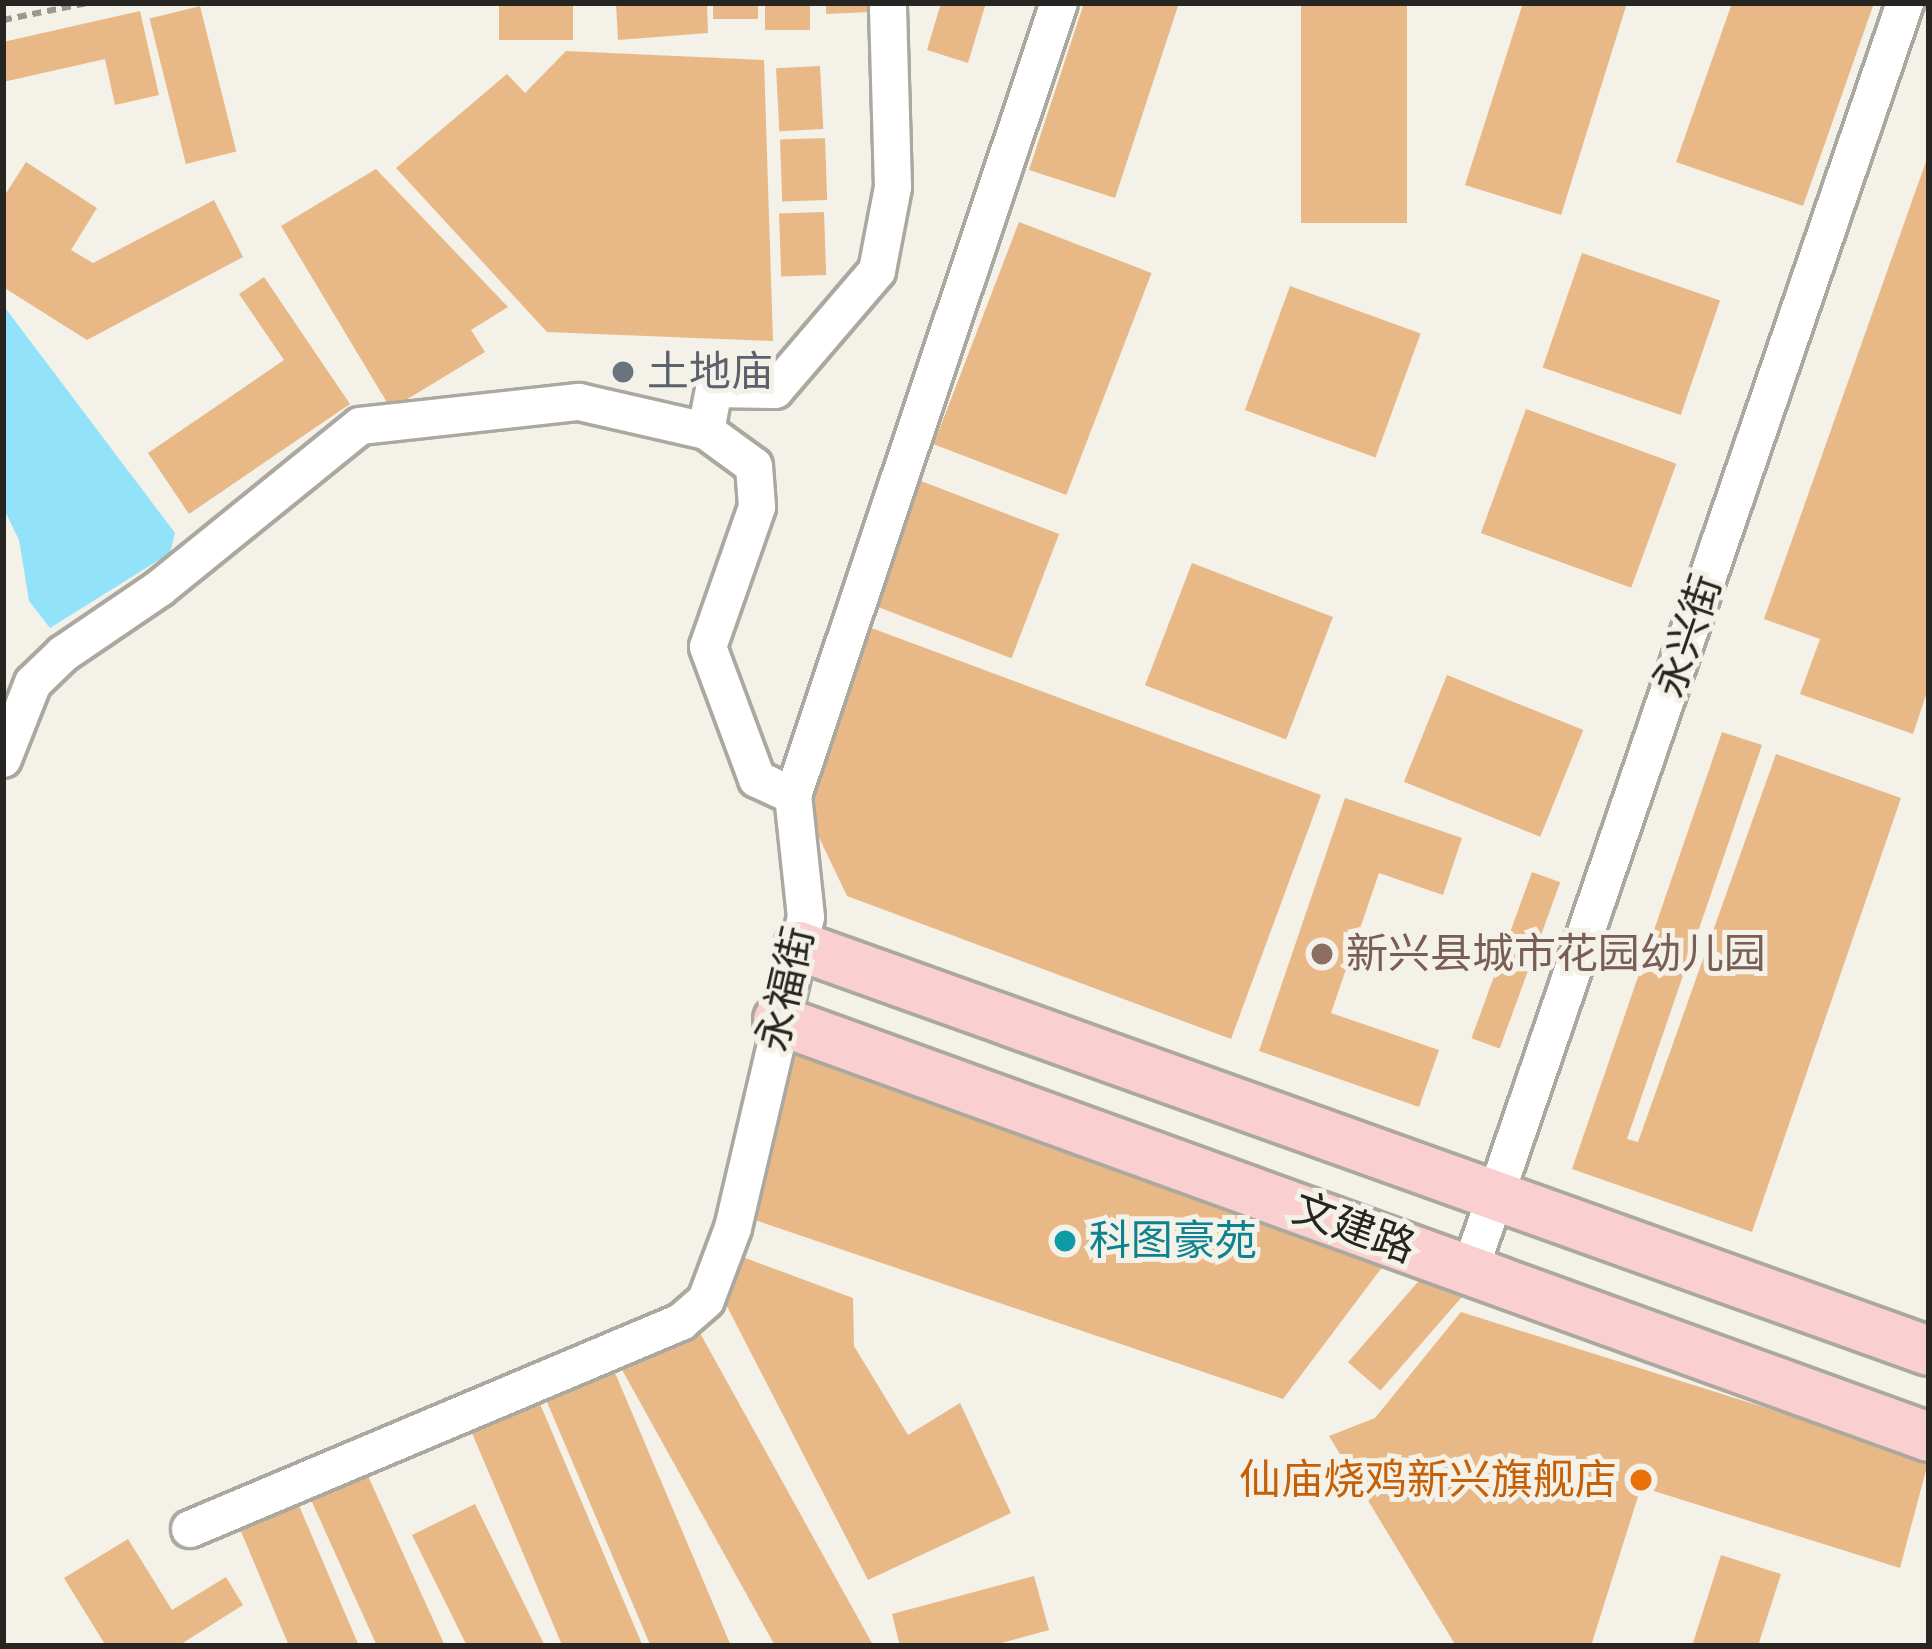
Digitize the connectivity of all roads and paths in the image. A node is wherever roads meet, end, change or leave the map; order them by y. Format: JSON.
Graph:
{"nodes":[{"id":1,"x":87,"y":3,"type":"edge"},
{"id":2,"x":888,"y":3,"type":"edge"},
{"id":3,"x":1059,"y":3,"type":"edge"},
{"id":4,"x":1912,"y":15,"type":"edge"},
{"id":5,"x":3,"y":20,"type":"edge"},
{"id":6,"x":706,"y":431,"type":"junction"},
{"id":7,"x":3,"y":759,"type":"edge"},
{"id":8,"x":793,"y":796,"type":"junction"},
{"id":9,"x":800,"y":946,"type":"junction"},
{"id":10,"x":778,"y":1020,"type":"junction"},
{"id":11,"x":1497,"y":1193,"type":"junction"},
{"id":12,"x":1470,"y":1270,"type":"junction"},
{"id":13,"x":1929,"y":1351,"type":"edge"},
{"id":14,"x":1929,"y":1437,"type":"edge"},
{"id":15,"x":190,"y":1529,"type":"dead end"}],
"edges":[{"from":1,"to":5,"type":"path"},
{"from":2,"to":6,"type":"street"},
{"from":3,"to":8,"type":"street","name":"永福街"},
{"from":4,"to":11,"type":"street","name":"永兴街"},
{"from":6,"to":7,"type":"street"},
{"from":6,"to":8,"type":"street"},
{"from":8,"to":9,"type":"street","name":"永福街"},
{"from":9,"to":10,"type":"street","name":"永福街"},
{"from":9,"to":11,"type":"main road","name":"文建路"},
{"from":10,"to":12,"type":"main road","name":"文建路"},
{"from":10,"to":15,"type":"street","name":"永福街"},
{"from":11,"to":12,"type":"street","name":"永兴街"},
{"from":11,"to":13,"type":"main road","name":"文建路"},
{"from":12,"to":14,"type":"main road","name":"文建路"}]}
